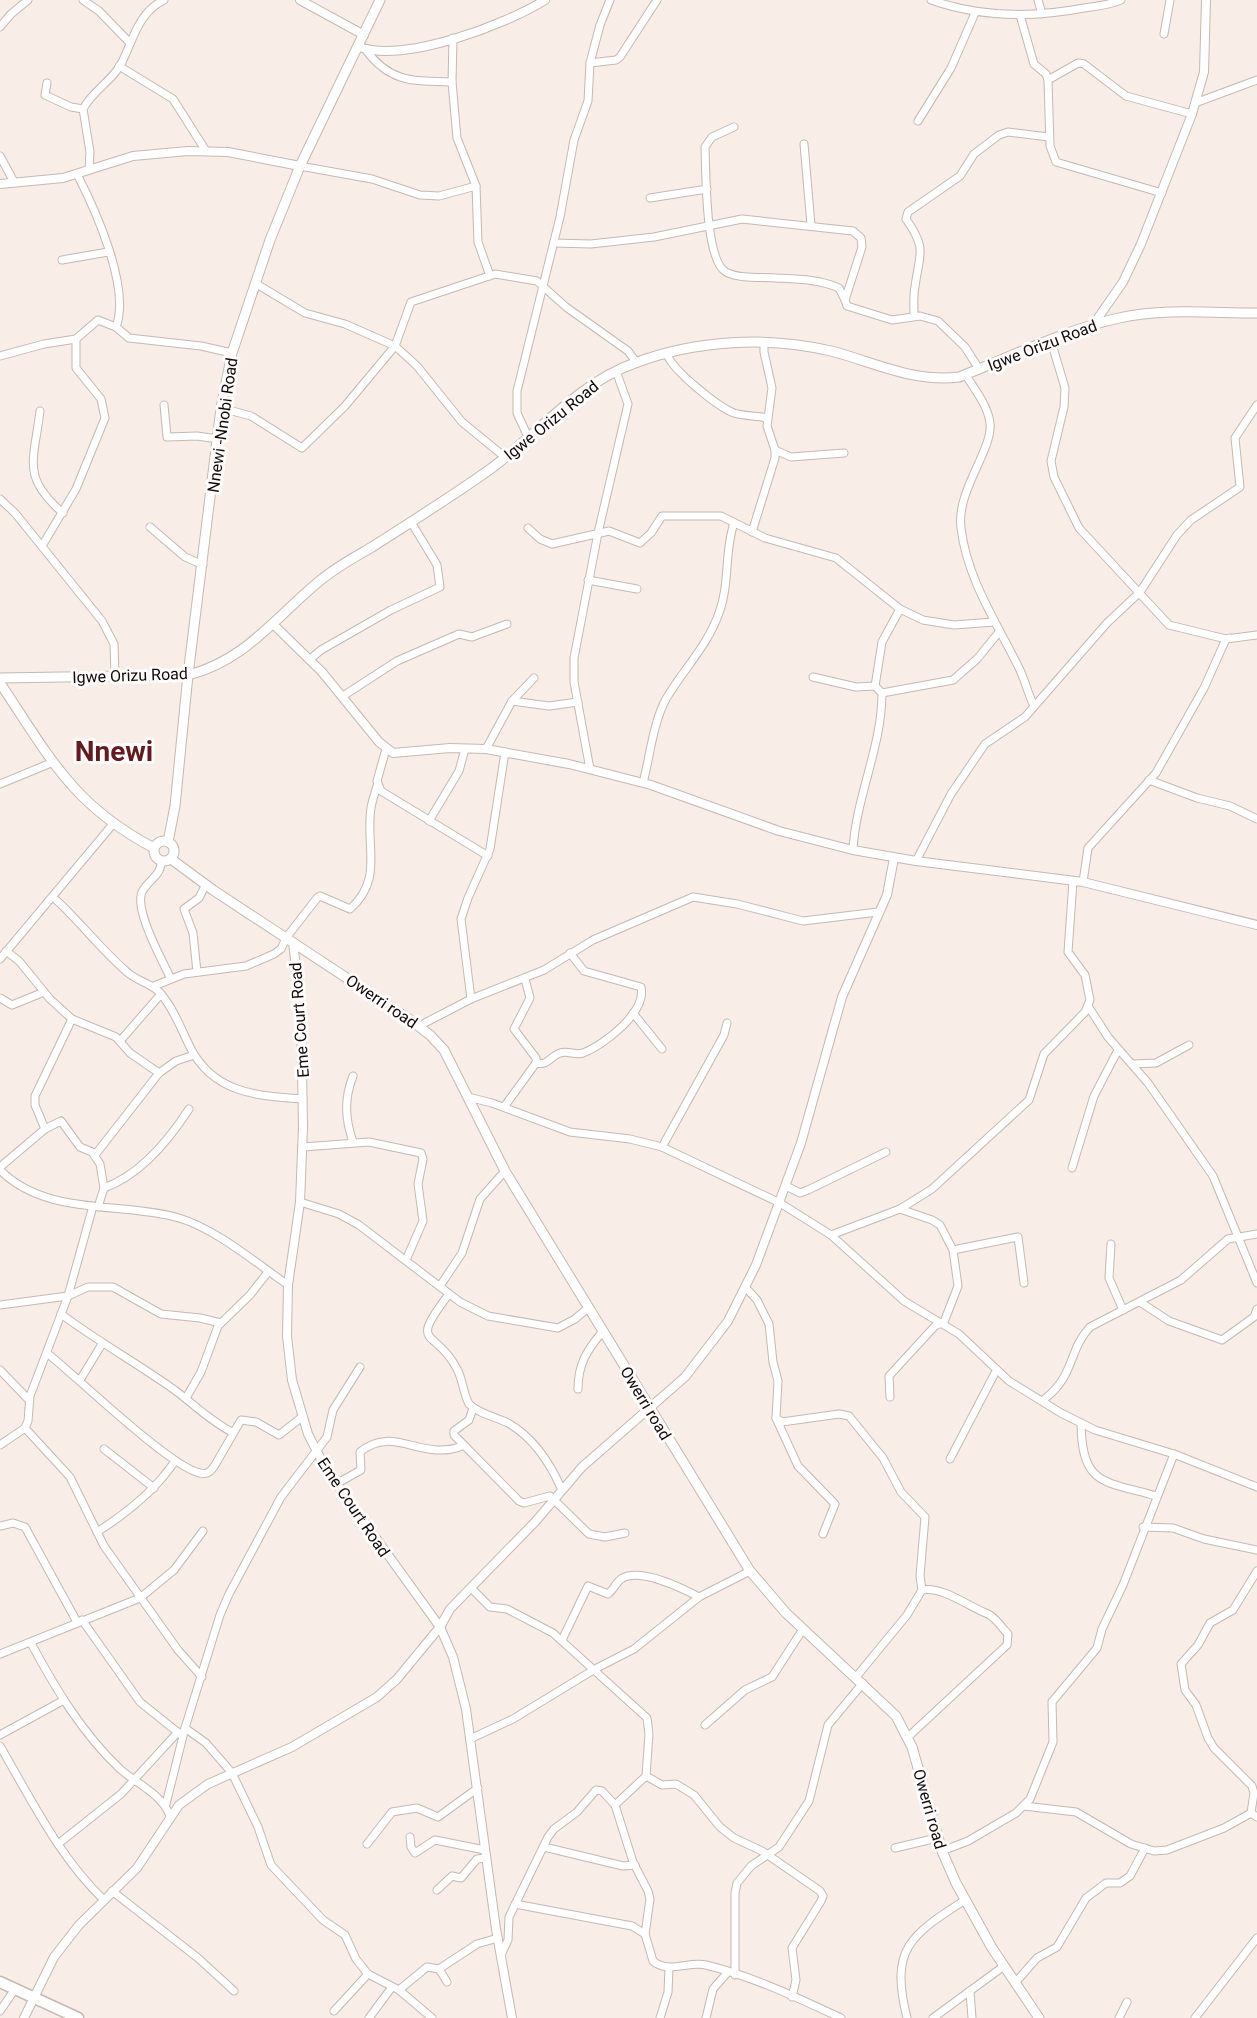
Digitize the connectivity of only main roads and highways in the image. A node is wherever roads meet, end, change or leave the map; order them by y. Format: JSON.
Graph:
{"nodes":[{"id":1,"x":380,"y":0,"type":"edge"},
{"id":2,"x":1257,"y":313,"type":"edge"},
{"id":3,"x":188,"y":675,"type":"junction"},
{"id":4,"x":0,"y":678,"type":"edge"},
{"id":5,"x":0,"y":683,"type":"edge"},
{"id":6,"x":168,"y":842,"type":"junction"},
{"id":7,"x":154,"y":848,"type":"junction"},
{"id":8,"x":166,"y":860,"type":"junction"},
{"id":9,"x":0,"y":1982,"type":"edge"},
{"id":10,"x":78,"y":2018,"type":"edge"},
{"id":11,"x":1039,"y":2018,"type":"edge"}],
"edges":[{"from":1,"to":3,"type":"main road","name":"Nnewi -Nnobi Road"},
{"from":2,"to":3,"type":"main road","name":"Igwe Orizu Road"},
{"from":3,"to":4,"type":"main road","name":"Igwe Orizu Road"},
{"from":3,"to":6,"type":"main road","name":"Nnewi -Nnobi Road"},
{"from":5,"to":7,"type":"main road"},
{"from":6,"to":7,"type":"main road"},
{"from":6,"to":8,"type":"main road"},
{"from":7,"to":8,"type":"main road"},
{"from":8,"to":11,"type":"main road","name":"Owerri road"},
{"from":9,"to":10,"type":"main road"}]}
